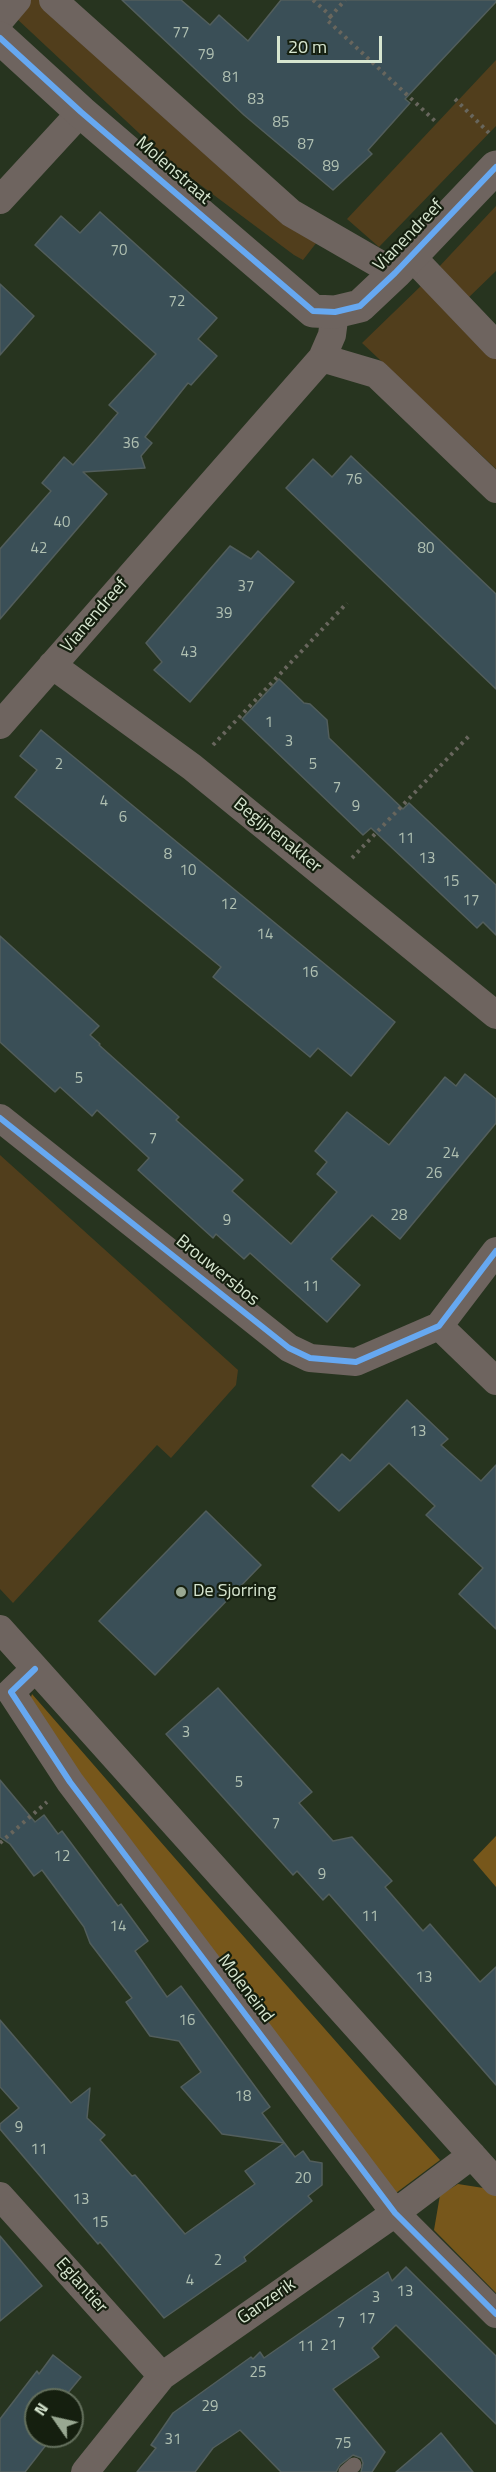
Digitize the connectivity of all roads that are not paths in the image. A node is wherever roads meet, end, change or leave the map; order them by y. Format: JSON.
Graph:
{"nodes":[{"id":1,"x":17,"y":0,"type":"edge"},
{"id":2,"x":53,"y":0,"type":"edge"},
{"id":3,"x":0,"y":20,"type":"edge"},
{"id":4,"x":0,"y":38,"type":"edge"},
{"id":5,"x":81,"y":112,"type":"junction"},
{"id":6,"x":496,"y":167,"type":"edge"},
{"id":7,"x":0,"y":200,"type":"edge"},
{"id":8,"x":403,"y":265,"type":"junction"},
{"id":9,"x":335,"y":312,"type":"junction"},
{"id":10,"x":496,"y":345,"type":"edge"},
{"id":11,"x":322,"y":358,"type":"junction"},
{"id":12,"x":496,"y":489,"type":"edge"},
{"id":13,"x":52,"y":665,"type":"junction"},
{"id":14,"x":0,"y":724,"type":"edge"},
{"id":15,"x":496,"y":1015,"type":"edge"},
{"id":16,"x":0,"y":1118,"type":"edge"},
{"id":17,"x":496,"y":1251,"type":"edge"},
{"id":18,"x":439,"y":1326,"type":"junction"},
{"id":19,"x":494,"y":1376,"type":"edge"},
{"id":20,"x":0,"y":1629,"type":"edge"},
{"id":21,"x":35,"y":1669,"type":"junction"},
{"id":22,"x":472,"y":2156,"type":"junction"},
{"id":23,"x":496,"y":2182,"type":"edge"},
{"id":24,"x":0,"y":2196,"type":"edge"},
{"id":25,"x":395,"y":2213,"type":"junction"},
{"id":26,"x":496,"y":2314,"type":"edge"},
{"id":27,"x":162,"y":2376,"type":"junction"},
{"id":28,"x":85,"y":2472,"type":"edge"}],
"edges":[{"from":1,"to":3,"type":"street"},
{"from":2,"to":8,"type":"street"},
{"from":4,"to":5,"type":"street","name":"Molenstraat"},
{"from":5,"to":7,"type":"street"},
{"from":5,"to":9,"type":"street","name":"Molenstraat"},
{"from":6,"to":8,"type":"street","name":"Vianendreef"},
{"from":8,"to":9,"type":"street","name":"Vianendreef"},
{"from":8,"to":10,"type":"street"},
{"from":9,"to":11,"type":"street","name":"Vianendreef"},
{"from":11,"to":12,"type":"street"},
{"from":11,"to":13,"type":"street","name":"Vianendreef"},
{"from":13,"to":14,"type":"street","name":"Vianendreef"},
{"from":13,"to":15,"type":"street","name":"Begijnenakker"},
{"from":16,"to":18,"type":"street","name":"Brouwersbos"},
{"from":17,"to":18,"type":"street"},
{"from":18,"to":19,"type":"street"},
{"from":20,"to":21,"type":"street"},
{"from":21,"to":22,"type":"street"},
{"from":21,"to":25,"type":"street","name":"Moleneind"},
{"from":22,"to":23,"type":"street"},
{"from":22,"to":25,"type":"street","name":"Ganzerik"},
{"from":24,"to":27,"type":"street","name":"Eglantier"},
{"from":25,"to":26,"type":"street","name":"Moleneind"},
{"from":25,"to":27,"type":"street","name":"Ganzerik"},
{"from":27,"to":28,"type":"street","name":"Ganzerik"}]}
